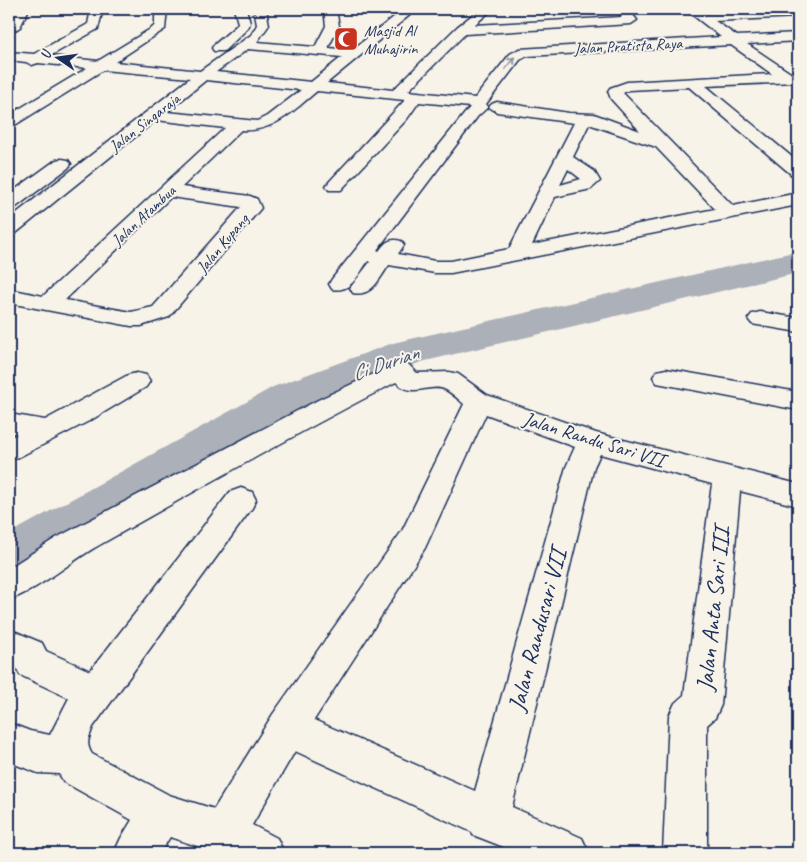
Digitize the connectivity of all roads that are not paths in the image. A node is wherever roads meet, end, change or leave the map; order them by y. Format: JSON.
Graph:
{"nodes":[{"id":1,"x":23,"y":9,"type":"edge"},
{"id":2,"x":98,"y":9,"type":"edge"},
{"id":3,"x":161,"y":9,"type":"edge"},
{"id":4,"x":240,"y":9,"type":"edge"},
{"id":5,"x":260,"y":9,"type":"edge"},
{"id":6,"x":330,"y":9,"type":"edge"},
{"id":7,"x":411,"y":9,"type":"edge"},
{"id":8,"x":622,"y":9,"type":"edge"},
{"id":9,"x":692,"y":9,"type":"edge"},
{"id":10,"x":483,"y":11,"type":"edge"},
{"id":11,"x":764,"y":12,"type":"edge"},
{"id":12,"x":798,"y":14,"type":"edge"},
{"id":13,"x":705,"y":18,"type":"junction"},
{"id":14,"x":579,"y":25,"type":"junction"},
{"id":15,"x":492,"y":28,"type":"junction"},
{"id":16,"x":9,"y":30,"type":"edge"},
{"id":17,"x":461,"y":30,"type":"junction"},
{"id":18,"x":798,"y":37,"type":"edge"},
{"id":19,"x":736,"y":43,"type":"junction"},
{"id":20,"x":798,"y":43,"type":"edge"},
{"id":21,"x":245,"y":45,"type":"junction"},
{"id":22,"x":605,"y":49,"type":"junction"},
{"id":23,"x":319,"y":50,"type":"junction"},
{"id":24,"x":356,"y":54,"type":"junction"},
{"id":25,"x":9,"y":56,"type":"edge"},
{"id":26,"x":36,"y":58,"type":"junction"},
{"id":27,"x":103,"y":65,"type":"junction"},
{"id":28,"x":526,"y":67,"type":"dead end"},
{"id":29,"x":17,"y":69,"type":"dead end"},
{"id":30,"x":193,"y":75,"type":"junction"},
{"id":31,"x":791,"y":76,"type":"edge"},
{"id":32,"x":692,"y":82,"type":"junction"},
{"id":33,"x":312,"y":88,"type":"junction"},
{"id":34,"x":396,"y":96,"type":"junction"},
{"id":35,"x":616,"y":96,"type":"junction"},
{"id":36,"x":414,"y":98,"type":"junction"},
{"id":37,"x":491,"y":104,"type":"junction"},
{"id":38,"x":154,"y":115,"type":"junction"},
{"id":39,"x":13,"y":116,"type":"edge"},
{"id":40,"x":589,"y":118,"type":"junction"},
{"id":41,"x":237,"y":125,"type":"junction"},
{"id":42,"x":101,"y":135,"type":"dead end"},
{"id":43,"x":664,"y":146,"type":"junction"},
{"id":44,"x":78,"y":152,"type":"dead end"},
{"id":45,"x":563,"y":158,"type":"junction"},
{"id":46,"x":798,"y":171,"type":"edge"},
{"id":47,"x":335,"y":186,"type":"dead end"},
{"id":48,"x":169,"y":191,"type":"junction"},
{"id":49,"x":546,"y":193,"type":"junction"},
{"id":50,"x":798,"y":198,"type":"edge"},
{"id":51,"x":9,"y":203,"type":"edge"},
{"id":52,"x":425,"y":203,"type":"dead end"},
{"id":53,"x":728,"y":212,"type":"junction"},
{"id":54,"x":9,"y":229,"type":"edge"},
{"id":55,"x":402,"y":234,"type":"dead end"},
{"id":56,"x":517,"y":254,"type":"junction"},
{"id":57,"x":373,"y":256,"type":"junction"},
{"id":58,"x":340,"y":284,"type":"dead end"},
{"id":59,"x":361,"y":288,"type":"dead end"},
{"id":60,"x":9,"y":296,"type":"edge"},
{"id":61,"x":47,"y":304,"type":"junction"},
{"id":62,"x":760,"y":319,"type":"dead end"},
{"id":63,"x":798,"y":325,"type":"edge"},
{"id":64,"x":666,"y":377,"type":"dead end"},
{"id":65,"x":137,"y":381,"type":"dead end"},
{"id":66,"x":478,"y":401,"type":"junction"},
{"id":67,"x":798,"y":401,"type":"edge"},
{"id":68,"x":11,"y":440,"type":"edge"},
{"id":69,"x":591,"y":442,"type":"junction"},
{"id":70,"x":727,"y":478,"type":"junction"},
{"id":71,"x":798,"y":496,"type":"edge"},
{"id":72,"x":241,"y":500,"type":"dead end"},
{"id":73,"x":9,"y":586,"type":"edge"},
{"id":74,"x":9,"y":645,"type":"edge"},
{"id":75,"x":96,"y":692,"type":"junction"},
{"id":76,"x":287,"y":728,"type":"junction"},
{"id":77,"x":9,"y":742,"type":"edge"},
{"id":78,"x":68,"y":752,"type":"junction"},
{"id":79,"x":161,"y":813,"type":"junction"},
{"id":80,"x":488,"y":820,"type":"junction"},
{"id":81,"x":223,"y":833,"type":"junction"},
{"id":82,"x":136,"y":853,"type":"edge"},
{"id":83,"x":262,"y":853,"type":"edge"},
{"id":84,"x":566,"y":853,"type":"edge"},
{"id":85,"x":684,"y":853,"type":"edge"}],
"edges":[{"from":1,"to":16,"type":"street"},
{"from":2,"to":26,"type":"street"},
{"from":3,"to":27,"type":"street"},
{"from":4,"to":30,"type":"street"},
{"from":5,"to":21,"type":"street","name":"Jalan Singaraja"},
{"from":6,"to":23,"type":"street"},
{"from":7,"to":24,"type":"street"},
{"from":8,"to":14,"type":"street"},
{"from":9,"to":13,"type":"street"},
{"from":10,"to":15,"type":"street"},
{"from":10,"to":17,"type":"street"},
{"from":11,"to":12,"type":"street"},
{"from":11,"to":13,"type":"street"},
{"from":13,"to":19,"type":"street"},
{"from":14,"to":15,"type":"street"},
{"from":14,"to":22,"type":"street"},
{"from":15,"to":17,"type":"street"},
{"from":17,"to":34,"type":"street"},
{"from":18,"to":19,"type":"street","name":"Jalan Pratista Raya"},
{"from":19,"to":20,"type":"street","name":"Jalan Pratista Raya"},
{"from":19,"to":22,"type":"street","name":"Jalan Pratista Raya"},
{"from":19,"to":31,"type":"street"},
{"from":21,"to":23,"type":"street"},
{"from":21,"to":30,"type":"street","name":"Jalan Singaraja"},
{"from":22,"to":28,"type":"street","name":"Jalan Pratista Raya"},
{"from":37,"to":22,"type":"street","name":"Jalan Pratista Raya","one_way":true},
{"from":23,"to":24,"type":"street"},
{"from":24,"to":33,"type":"street"},
{"from":25,"to":26,"type":"street"},
{"from":26,"to":27,"type":"street"},
{"from":26,"to":29,"type":"street"},
{"from":27,"to":30,"type":"street"},
{"from":27,"to":39,"type":"street"},
{"from":30,"to":33,"type":"street"},
{"from":30,"to":38,"type":"street","name":"Jalan Singaraja"},
{"from":30,"to":42,"type":"street"},
{"from":31,"to":32,"type":"street"},
{"from":32,"to":35,"type":"street"},
{"from":32,"to":46,"type":"street"},
{"from":33,"to":34,"type":"street"},
{"from":33,"to":41,"type":"street"},
{"from":34,"to":36,"type":"street"},
{"from":35,"to":40,"type":"street"},
{"from":35,"to":43,"type":"street"},
{"from":36,"to":37,"type":"street"},
{"from":36,"to":47,"type":"street"},
{"from":37,"to":40,"type":"street"},
{"from":37,"to":52,"type":"street","name":"Jalan Pratista Raya"},
{"from":37,"to":57,"type":"street","name":"Jalan Pratista Raya"},
{"from":38,"to":41,"type":"street"},
{"from":38,"to":54,"type":"street","name":"Jalan Singaraja"},
{"from":40,"to":43,"type":"street"},
{"from":40,"to":45,"type":"street"},
{"from":41,"to":48,"type":"street","name":"Jalan Atambua"},
{"from":43,"to":53,"type":"street"},
{"from":44,"to":51,"type":"street"},
{"from":45,"to":49,"type":"street"},
{"from":45,"to":49,"type":"street"},
{"from":48,"to":61,"type":"street","name":"Jalan Atambua"},
{"from":48,"to":61,"type":"street","name":"Jalan Kupang"},
{"from":49,"to":56,"type":"street"},
{"from":50,"to":53,"type":"street"},
{"from":53,"to":56,"type":"street"},
{"from":55,"to":57,"type":"street","name":"Jalan Pratista Raya"},
{"from":56,"to":57,"type":"street"},
{"from":57,"to":58,"type":"street","name":"Jalan Pratista Raya"},
{"from":57,"to":59,"type":"street","name":"Jalan Pratista Raya"},
{"from":60,"to":61,"type":"street"},
{"from":62,"to":63,"type":"street"},
{"from":64,"to":67,"type":"street"},
{"from":65,"to":68,"type":"street"},
{"from":66,"to":69,"type":"street","name":"Jalan Randu Sari VII"},
{"from":66,"to":73,"type":"street","name":"Jalan Randu Sari VII"},
{"from":66,"to":76,"type":"street"},
{"from":69,"to":70,"type":"street","name":"Jalan Randu Sari VII"},
{"from":69,"to":80,"type":"street","name":"Jalan Randusari VII"},
{"from":70,"to":71,"type":"street","name":"Jalan Randu Sari VII"},
{"from":70,"to":85,"type":"street","name":"Jalan Anta Sari III"},
{"from":72,"to":75,"type":"street"},
{"from":74,"to":75,"type":"street"},
{"from":75,"to":78,"type":"street"},
{"from":76,"to":80,"type":"street"},
{"from":76,"to":81,"type":"street"},
{"from":77,"to":78,"type":"street"},
{"from":78,"to":79,"type":"street"},
{"from":79,"to":81,"type":"street"},
{"from":79,"to":82,"type":"street"},
{"from":80,"to":84,"type":"street"},
{"from":81,"to":83,"type":"street"}]}
